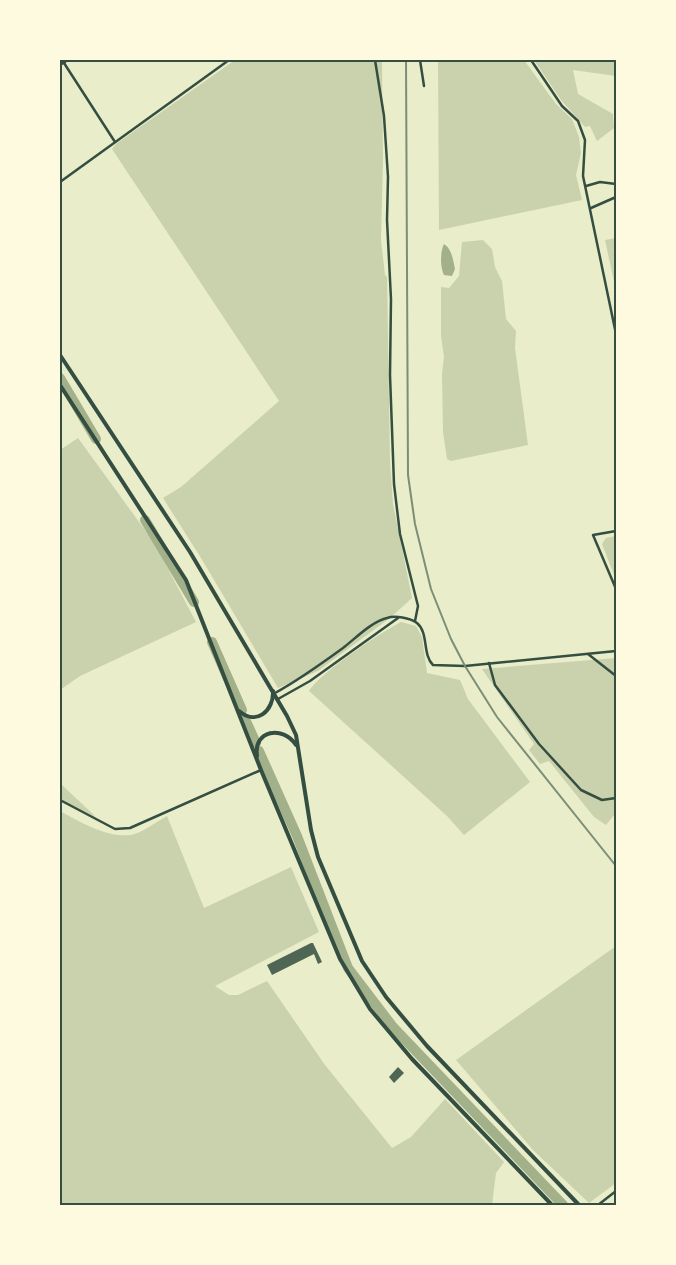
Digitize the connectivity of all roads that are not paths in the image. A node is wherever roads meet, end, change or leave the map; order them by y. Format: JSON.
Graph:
{"nodes":[{"id":1,"x":68,"y":60,"type":"edge"},
{"id":2,"x":229,"y":60,"type":"edge"},
{"id":3,"x":375,"y":60,"type":"edge"},
{"id":4,"x":420,"y":60,"type":"edge"},
{"id":5,"x":531,"y":60,"type":"edge"},
{"id":6,"x":64,"y":62,"type":"junction"},
{"id":7,"x":60,"y":65,"type":"edge"},
{"id":8,"x":424,"y":86,"type":"dead end"},
{"id":9,"x":115,"y":142,"type":"junction"},
{"id":10,"x":60,"y":182,"type":"edge"},
{"id":11,"x":616,"y":184,"type":"edge"},
{"id":12,"x":585,"y":186,"type":"junction"},
{"id":13,"x":616,"y":197,"type":"edge"},
{"id":14,"x":591,"y":208,"type":"junction"},
{"id":15,"x":616,"y":334,"type":"edge"},
{"id":16,"x":60,"y":355,"type":"edge"},
{"id":17,"x":60,"y":385,"type":"edge"},
{"id":18,"x":616,"y":531,"type":"edge"},
{"id":19,"x":616,"y":589,"type":"edge"},
{"id":20,"x":398,"y":618,"type":"junction"},
{"id":21,"x":415,"y":621,"type":"junction"},
{"id":22,"x":616,"y":651,"type":"edge"},
{"id":23,"x":586,"y":654,"type":"junction"},
{"id":24,"x":489,"y":663,"type":"junction"},
{"id":25,"x":616,"y":676,"type":"edge"},
{"id":26,"x":272,"y":688,"type":"junction"},
{"id":27,"x":275,"y":693,"type":"junction"},
{"id":28,"x":278,"y":699,"type":"junction"},
{"id":29,"x":238,"y":710,"type":"junction"},
{"id":30,"x":299,"y":750,"type":"junction"},
{"id":31,"x":261,"y":770,"type":"junction"},
{"id":32,"x":616,"y":798,"type":"edge"},
{"id":33,"x":60,"y":800,"type":"edge"},
{"id":34,"x":616,"y":1192,"type":"edge"},
{"id":35,"x":552,"y":1205,"type":"edge"},
{"id":36,"x":579,"y":1205,"type":"edge"},
{"id":37,"x":598,"y":1205,"type":"edge"}],
"edges":[{"from":1,"to":6,"type":"street"},
{"from":2,"to":9,"type":"street"},
{"from":3,"to":21,"type":"street"},
{"from":4,"to":8,"type":"street"},
{"from":5,"to":12,"type":"street"},
{"from":6,"to":7,"type":"street"},
{"from":6,"to":9,"type":"street"},
{"from":9,"to":10,"type":"street"},
{"from":11,"to":12,"type":"street"},
{"from":12,"to":14,"type":"street"},
{"from":13,"to":14,"type":"street"},
{"from":14,"to":15,"type":"street"},
{"from":16,"to":26,"type":"highway"},
{"from":17,"to":29,"type":"highway"},
{"from":18,"to":19,"type":"street"},
{"from":20,"to":21,"type":"street"},
{"from":20,"to":27,"type":"street"},
{"from":20,"to":28,"type":"street"},
{"from":21,"to":24,"type":"street"},
{"from":22,"to":23,"type":"street"},
{"from":23,"to":24,"type":"street"},
{"from":23,"to":25,"type":"street"},
{"from":24,"to":32,"type":"street"},
{"from":26,"to":27,"type":"highway"},
{"from":26,"to":29,"type":"highway"},
{"from":27,"to":28,"type":"highway"},
{"from":28,"to":30,"type":"highway"},
{"from":29,"to":31,"type":"highway"},
{"from":30,"to":31,"type":"highway"},
{"from":30,"to":36,"type":"highway"},
{"from":31,"to":33,"type":"street"},
{"from":31,"to":35,"type":"highway"},
{"from":34,"to":37,"type":"street"}]}
